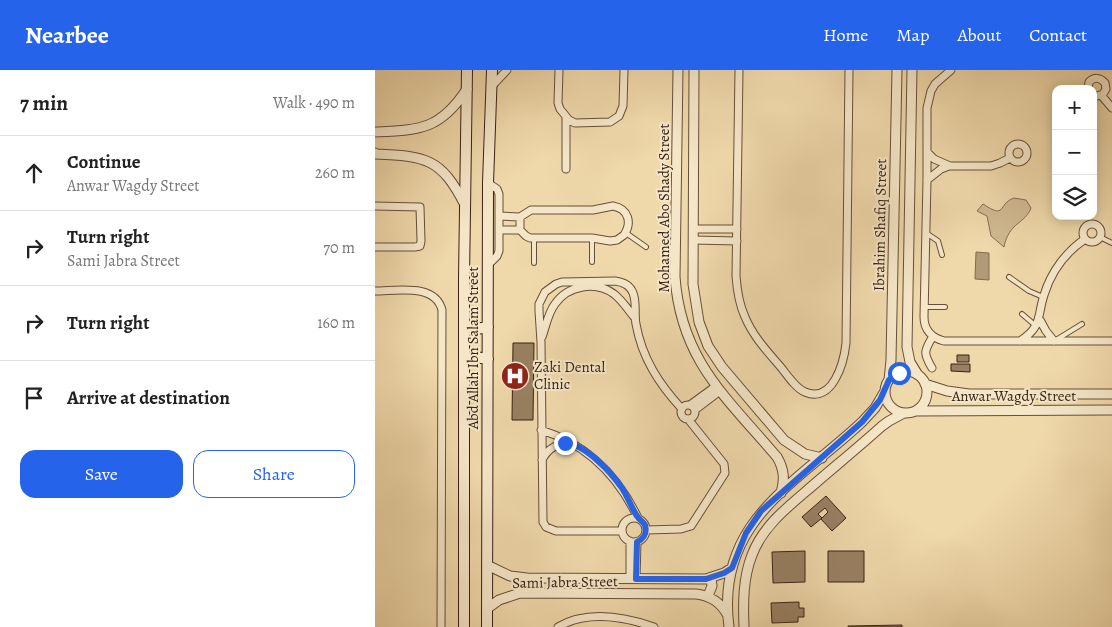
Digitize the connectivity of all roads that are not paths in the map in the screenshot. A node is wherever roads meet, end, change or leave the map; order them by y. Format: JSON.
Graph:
{"nodes":[{"id":1,"x":467,"y":70,"type":"edge"},
{"id":2,"x":492,"y":70,"type":"edge"},
{"id":3,"x":507,"y":70,"type":"edge"},
{"id":4,"x":559,"y":70,"type":"edge"},
{"id":5,"x":624,"y":70,"type":"edge"},
{"id":6,"x":678,"y":70,"type":"edge"},
{"id":7,"x":694,"y":70,"type":"edge"},
{"id":8,"x":739,"y":70,"type":"edge"},
{"id":9,"x":849,"y":70,"type":"edge"},
{"id":10,"x":897,"y":70,"type":"edge"},
{"id":11,"x":912,"y":70,"type":"edge"},
{"id":12,"x":951,"y":70,"type":"edge"},
{"id":13,"x":942,"y":73,"type":"edge"},
{"id":14,"x":1088,"y":85,"type":"edge"},
{"id":15,"x":492,"y":86,"type":"junction"},
{"id":16,"x":912,"y":87,"type":"junction"},
{"id":17,"x":896,"y":88,"type":"junction"},
{"id":18,"x":467,"y":89,"type":"junction"},
{"id":19,"x":1097,"y":95,"type":"edge"},
{"id":20,"x":1112,"y":108,"type":"edge"},
{"id":21,"x":567,"y":118,"type":"junction"},
{"id":22,"x":375,"y":132,"type":"edge"},
{"id":23,"x":928,"y":153,"type":"junction"},
{"id":24,"x":375,"y":154,"type":"edge"},
{"id":25,"x":1010,"y":158,"type":"dead end"},
{"id":26,"x":950,"y":166,"type":"junction"},
{"id":27,"x":565,"y":169,"type":"dead end"},
{"id":28,"x":927,"y":180,"type":"junction"},
{"id":29,"x":488,"y":183,"type":"junction"},
{"id":30,"x":375,"y":206,"type":"edge"},
{"id":31,"x":465,"y":206,"type":"junction"},
{"id":32,"x":499,"y":216,"type":"junction"},
{"id":33,"x":520,"y":217,"type":"junction"},
{"id":34,"x":693,"y":228,"type":"junction"},
{"id":35,"x":737,"y":229,"type":"junction"},
{"id":36,"x":499,"y":230,"type":"junction"},
{"id":37,"x":520,"y":230,"type":"junction"},
{"id":38,"x":626,"y":233,"type":"junction"},
{"id":39,"x":926,"y":234,"type":"junction"},
{"id":40,"x":1100,"y":237,"type":"junction"},
{"id":41,"x":534,"y":238,"type":"junction"},
{"id":42,"x":592,"y":238,"type":"junction"},
{"id":43,"x":1085,"y":239,"type":"junction"},
{"id":44,"x":693,"y":240,"type":"junction"},
{"id":45,"x":737,"y":241,"type":"junction"},
{"id":46,"x":1112,"y":243,"type":"edge"},
{"id":47,"x":375,"y":247,"type":"edge"},
{"id":48,"x":646,"y":247,"type":"dead end"},
{"id":49,"x":942,"y":255,"type":"dead end"},
{"id":50,"x":592,"y":262,"type":"dead end"},
{"id":51,"x":534,"y":263,"type":"dead end"},
{"id":52,"x":488,"y":265,"type":"junction"},
{"id":53,"x":1009,"y":277,"type":"dead end"},
{"id":54,"x":375,"y":291,"type":"edge"},
{"id":55,"x":1043,"y":296,"type":"junction"},
{"id":56,"x":924,"y":306,"type":"junction"},
{"id":57,"x":945,"y":307,"type":"dead end"},
{"id":58,"x":1022,"y":314,"type":"dead end"},
{"id":59,"x":635,"y":318,"type":"junction"},
{"id":60,"x":1038,"y":323,"type":"junction"},
{"id":61,"x":464,"y":324,"type":"junction"},
{"id":62,"x":1082,"y":324,"type":"dead end"},
{"id":63,"x":488,"y":327,"type":"junction"},
{"id":64,"x":933,"y":336,"type":"junction"},
{"id":65,"x":1019,"y":341,"type":"junction"},
{"id":66,"x":1054,"y":341,"type":"junction"},
{"id":67,"x":541,"y":342,"type":"junction"},
{"id":68,"x":1112,"y":342,"type":"edge"},
{"id":69,"x":891,"y":345,"type":"junction"},
{"id":70,"x":907,"y":348,"type":"junction"},
{"id":71,"x":488,"y":359,"type":"junction"},
{"id":72,"x":465,"y":360,"type":"junction"},
{"id":73,"x":932,"y":368,"type":"dead end"},
{"id":74,"x":918,"y":375,"type":"junction"},
{"id":75,"x":889,"y":380,"type":"junction"},
{"id":76,"x":925,"y":384,"type":"junction"},
{"id":77,"x":718,"y":388,"type":"junction"},
{"id":78,"x":885,"y":391,"type":"junction"},
{"id":79,"x":1112,"y":394,"type":"edge"},
{"id":80,"x":692,"y":407,"type":"junction"},
{"id":81,"x":682,"y":409,"type":"junction"},
{"id":82,"x":1112,"y":410,"type":"edge"},
{"id":83,"x":916,"y":411,"type":"junction"},
{"id":84,"x":904,"y":413,"type":"junction"},
{"id":85,"x":688,"y":419,"type":"junction"},
{"id":86,"x":541,"y":430,"type":"junction"},
{"id":87,"x":785,"y":442,"type":"junction"},
{"id":88,"x":572,"y":443,"type":"junction"},
{"id":89,"x":774,"y":452,"type":"junction"},
{"id":90,"x":822,"y":458,"type":"junction"},
{"id":91,"x":541,"y":460,"type":"junction"},
{"id":92,"x":781,"y":493,"type":"junction"},
{"id":93,"x":638,"y":518,"type":"junction"},
{"id":94,"x":753,"y":523,"type":"junction"},
{"id":95,"x":621,"y":530,"type":"junction"},
{"id":96,"x":646,"y":530,"type":"junction"},
{"id":97,"x":764,"y":532,"type":"junction"},
{"id":98,"x":634,"y":542,"type":"junction"},
{"id":99,"x":487,"y":565,"type":"junction"},
{"id":100,"x":732,"y":568,"type":"junction"},
{"id":101,"x":527,"y":578,"type":"junction"},
{"id":102,"x":711,"y":578,"type":"junction"},
{"id":103,"x":633,"y":579,"type":"junction"},
{"id":104,"x":526,"y":594,"type":"junction"},
{"id":105,"x":708,"y":596,"type":"junction"},
{"id":106,"x":488,"y":608,"type":"junction"},
{"id":107,"x":727,"y":614,"type":"junction"},
{"id":108,"x":441,"y":627,"type":"edge"},
{"id":109,"x":464,"y":627,"type":"edge"},
{"id":110,"x":487,"y":627,"type":"edge"},
{"id":111,"x":558,"y":627,"type":"edge"},
{"id":112,"x":654,"y":627,"type":"edge"},
{"id":113,"x":729,"y":627,"type":"edge"},
{"id":114,"x":744,"y":627,"type":"edge"}],
"edges":[{"from":1,"to":18,"type":"main road","name":"Abd Allah Ibn Salam Street"},
{"from":2,"to":15,"type":"main road","name":"Abd Allah Ibn Salam Street"},
{"from":3,"to":15,"type":"street"},
{"from":4,"to":21,"type":"street"},
{"from":5,"to":21,"type":"street"},
{"from":6,"to":77,"type":"street","name":"Mohamed Abo Shady Street"},
{"from":7,"to":34,"type":"street","name":"Mohamed Abo Shady Street"},
{"from":8,"to":35,"type":"street"},
{"from":9,"to":45,"type":"street"},
{"from":10,"to":17,"type":"street","name":"Ibrahim Shafiq Street"},
{"from":11,"to":16,"type":"street","name":"Ibrahim Shafiq Street"},
{"from":12,"to":13,"type":"street"},
{"from":13,"to":23,"type":"street"},
{"from":14,"to":19,"type":"street"},
{"from":15,"to":29,"type":"main road","name":"Abd Allah Ibn Salam Street"},
{"from":16,"to":17,"type":"street"},
{"from":16,"to":70,"type":"street","name":"Ibrahim Shafiq Street"},
{"from":17,"to":69,"type":"street","name":"Ibrahim Shafiq Street"},
{"from":18,"to":22,"type":"street"},
{"from":18,"to":31,"type":"main road","name":"Abd Allah Ibn Salam Street"},
{"from":19,"to":20,"type":"street"},
{"from":21,"to":27,"type":"street"},
{"from":23,"to":26,"type":"street"},
{"from":23,"to":28,"type":"street"},
{"from":24,"to":31,"type":"street"},
{"from":25,"to":26,"type":"street"},
{"from":26,"to":28,"type":"street"},
{"from":28,"to":39,"type":"street"},
{"from":29,"to":32,"type":"street"},
{"from":29,"to":52,"type":"main road","name":"Abd Allah Ibn Salam Street"},
{"from":30,"to":47,"type":"street"},
{"from":31,"to":61,"type":"main road","name":"Abd Allah Ibn Salam Street"},
{"from":32,"to":33,"type":"street"},
{"from":32,"to":36,"type":"street"},
{"from":33,"to":37,"type":"street"},
{"from":33,"to":38,"type":"street"},
{"from":34,"to":35,"type":"street"},
{"from":34,"to":44,"type":"street","name":"Mohamed Abo Shady Street"},
{"from":35,"to":45,"type":"street"},
{"from":36,"to":37,"type":"street"},
{"from":36,"to":52,"type":"street"},
{"from":37,"to":41,"type":"street"},
{"from":38,"to":42,"type":"street"},
{"from":38,"to":48,"type":"lane"},
{"from":39,"to":49,"type":"lane"},
{"from":39,"to":56,"type":"street"},
{"from":40,"to":43,"type":"street"},
{"from":40,"to":43,"type":"street"},
{"from":40,"to":46,"type":"lane"},
{"from":41,"to":42,"type":"street"},
{"from":41,"to":51,"type":"lane"},
{"from":42,"to":50,"type":"lane"},
{"from":43,"to":55,"type":"street"},
{"from":44,"to":45,"type":"street"},
{"from":44,"to":87,"type":"street","name":"Mohamed Abo Shady Street"},
{"from":52,"to":63,"type":"main road","name":"Abd Allah Ibn Salam Street"},
{"from":53,"to":55,"type":"lane"},
{"from":54,"to":108,"type":"street"},
{"from":55,"to":60,"type":"street"},
{"from":56,"to":57,"type":"lane"},
{"from":56,"to":64,"type":"street"},
{"from":58,"to":60,"type":"lane"},
{"from":59,"to":67,"type":"street"},
{"from":59,"to":67,"type":"street"},
{"from":59,"to":81,"type":"street"},
{"from":60,"to":65,"type":"street"},
{"from":60,"to":66,"type":"street"},
{"from":61,"to":63,"type":"main road"},
{"from":61,"to":72,"type":"main road","name":"Abd Allah Ibn Salam Street"},
{"from":62,"to":66,"type":"lane"},
{"from":63,"to":71,"type":"main road","name":"Abd Allah Ibn Salam Street"},
{"from":64,"to":65,"type":"street"},
{"from":64,"to":73,"type":"street"},
{"from":65,"to":66,"type":"street"},
{"from":66,"to":68,"type":"street"},
{"from":67,"to":86,"type":"street"},
{"from":69,"to":70,"type":"street"},
{"from":69,"to":75,"type":"street","name":"Ibrahim Shafiq Street"},
{"from":70,"to":74,"type":"street","name":"Ibrahim Shafiq Street"},
{"from":71,"to":72,"type":"main road"},
{"from":71,"to":99,"type":"main road","name":"Abd Allah Ibn Salam Street"},
{"from":72,"to":109,"type":"main road","name":"Abd Allah Ibn Salam Street"},
{"from":74,"to":75,"type":"street"},
{"from":74,"to":76,"type":"street"},
{"from":75,"to":78,"type":"street"},
{"from":76,"to":79,"type":"street","name":"Anwar Wagdy Street"},
{"from":76,"to":83,"type":"street"},
{"from":77,"to":80,"type":"street"},
{"from":77,"to":89,"type":"street","name":"Mohamed Abo Shady Street"},
{"from":78,"to":84,"type":"street"},
{"from":78,"to":90,"type":"street"},
{"from":80,"to":81,"type":"street"},
{"from":80,"to":85,"type":"street"},
{"from":81,"to":85,"type":"street"},
{"from":82,"to":83,"type":"street","name":"Anwar Wagdy Street"},
{"from":83,"to":84,"type":"street"},
{"from":84,"to":97,"type":"street"},
{"from":85,"to":96,"type":"street"},
{"from":86,"to":88,"type":"street"},
{"from":86,"to":91,"type":"street"},
{"from":87,"to":89,"type":"street"},
{"from":87,"to":90,"type":"street","name":"Mohamed Abo Shady Street"},
{"from":88,"to":91,"type":"street"},
{"from":88,"to":93,"type":"street"},
{"from":89,"to":92,"type":"street","name":"Mohamed Abo Shady Street"},
{"from":90,"to":92,"type":"street"},
{"from":91,"to":95,"type":"street"},
{"from":92,"to":94,"type":"street"},
{"from":93,"to":95,"type":"street"},
{"from":93,"to":96,"type":"street"},
{"from":94,"to":97,"type":"street"},
{"from":94,"to":100,"type":"street"},
{"from":95,"to":98,"type":"street"},
{"from":96,"to":98,"type":"street"},
{"from":97,"to":114,"type":"street"},
{"from":98,"to":103,"type":"street"},
{"from":99,"to":101,"type":"street","name":"Sami Jabra Street"},
{"from":99,"to":106,"type":"main road","name":"Abd Allah Ibn Salam Street"},
{"from":100,"to":102,"type":"street","name":"Sami Jabra Street"},
{"from":100,"to":107,"type":"street"},
{"from":101,"to":103,"type":"street","name":"Sami Jabra Street"},
{"from":101,"to":104,"type":"street"},
{"from":102,"to":103,"type":"street","name":"Sami Jabra Street"},
{"from":102,"to":105,"type":"street"},
{"from":104,"to":105,"type":"street","name":"Sami Jabra Street"},
{"from":104,"to":106,"type":"street","name":"Sami Jabra Street"},
{"from":105,"to":107,"type":"street"},
{"from":106,"to":110,"type":"main road","name":"Abd Allah Ibn Salam Street"},
{"from":107,"to":113,"type":"street"},
{"from":111,"to":112,"type":"street"}]}
